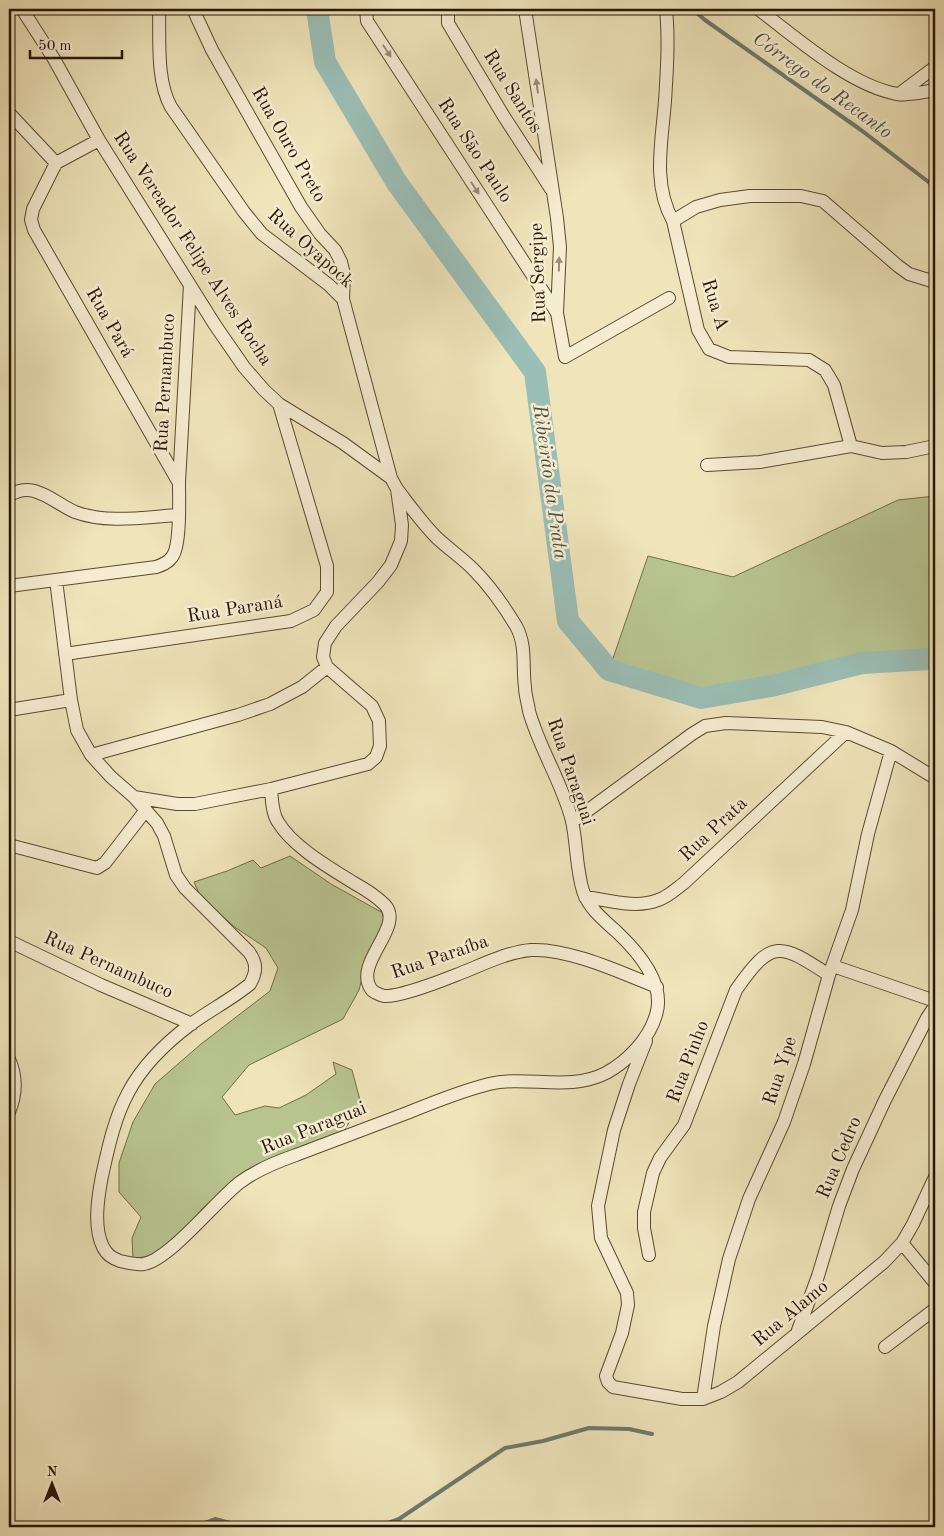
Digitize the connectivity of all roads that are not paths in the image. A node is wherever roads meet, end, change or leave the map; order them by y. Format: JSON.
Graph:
{"nodes":[{"id":1,"x":22,"y":9,"type":"edge"},
{"id":2,"x":160,"y":9,"type":"edge"},
{"id":3,"x":193,"y":9,"type":"edge"},
{"id":4,"x":366,"y":9,"type":"edge"},
{"id":5,"x":448,"y":9,"type":"edge"},
{"id":6,"x":525,"y":9,"type":"edge"},
{"id":7,"x":666,"y":9,"type":"edge"},
{"id":8,"x":758,"y":9,"type":"edge"},
{"id":9,"x":935,"y":67,"type":"edge"},
{"id":10,"x":935,"y":90,"type":"edge"},
{"id":11,"x":899,"y":94,"type":"junction"},
{"id":12,"x":9,"y":113,"type":"edge"},
{"id":13,"x":99,"y":140,"type":"junction"},
{"id":14,"x":56,"y":163,"type":"junction"},
{"id":15,"x":553,"y":193,"type":"junction"},
{"id":16,"x":673,"y":221,"type":"junction"},
{"id":17,"x":935,"y":282,"type":"edge"},
{"id":18,"x":190,"y":285,"type":"junction"},
{"id":19,"x":669,"y":298,"type":"dead end"},
{"id":20,"x":343,"y":299,"type":"junction"},
{"id":21,"x":557,"y":313,"type":"junction"},
{"id":22,"x":279,"y":404,"type":"junction"},
{"id":23,"x":851,"y":446,"type":"junction"},
{"id":24,"x":935,"y":446,"type":"edge"},
{"id":25,"x":707,"y":465,"type":"dead end"},
{"id":26,"x":179,"y":483,"type":"junction"},
{"id":27,"x":394,"y":484,"type":"junction"},
{"id":28,"x":9,"y":496,"type":"edge"},
{"id":29,"x":179,"y":515,"type":"junction"},
{"id":30,"x":56,"y":580,"type":"junction"},
{"id":31,"x":9,"y":586,"type":"edge"},
{"id":32,"x":65,"y":654,"type":"junction"},
{"id":33,"x":327,"y":666,"type":"junction"},
{"id":34,"x":71,"y":700,"type":"junction"},
{"id":35,"x":9,"y":710,"type":"edge"},
{"id":36,"x":846,"y":732,"type":"junction"},
{"id":37,"x":891,"y":751,"type":"junction"},
{"id":38,"x":92,"y":755,"type":"junction"},
{"id":39,"x":935,"y":778,"type":"edge"},
{"id":40,"x":271,"y":790,"type":"junction"},
{"id":41,"x":134,"y":797,"type":"junction"},
{"id":42,"x":146,"y":810,"type":"junction"},
{"id":43,"x":572,"y":822,"type":"junction"},
{"id":44,"x":9,"y":845,"type":"edge"},
{"id":45,"x":585,"y":897,"type":"junction"},
{"id":46,"x":9,"y":941,"type":"edge"},
{"id":47,"x":831,"y":971,"type":"junction"},
{"id":48,"x":657,"y":987,"type":"junction"},
{"id":49,"x":935,"y":1000,"type":"edge"},
{"id":50,"x":935,"y":1006,"type":"edge"},
{"id":51,"x":192,"y":1024,"type":"junction"},
{"id":52,"x":652,"y":1028,"type":"junction"},
{"id":53,"x":9,"y":1059,"type":"edge"},
{"id":54,"x":9,"y":1112,"type":"edge"},
{"id":55,"x":935,"y":1178,"type":"edge"},
{"id":56,"x":902,"y":1243,"type":"junction"},
{"id":57,"x":649,"y":1255,"type":"dead end"},
{"id":58,"x":935,"y":1283,"type":"edge"},
{"id":59,"x":935,"y":1309,"type":"edge"},
{"id":60,"x":797,"y":1334,"type":"junction"},
{"id":61,"x":885,"y":1347,"type":"dead end"},
{"id":62,"x":703,"y":1399,"type":"junction"}],
"edges":[{"from":1,"to":13,"type":"street","name":"Rua Vereador Felipe Alves Rocha"},
{"from":2,"to":20,"type":"street","name":"Rua Oyapock"},
{"from":3,"to":20,"type":"street","name":"Rua Ouro Preto"},
{"from":4,"to":21,"type":"street","name":"Rua São Paulo","one_way":true},
{"from":5,"to":15,"type":"street","name":"Rua Santos"},
{"from":15,"to":6,"type":"street","name":"Rua Sergipe","one_way":true},
{"from":7,"to":16,"type":"street","name":"Rua A"},
{"from":8,"to":11,"type":"street"},
{"from":9,"to":11,"type":"street"},
{"from":10,"to":11,"type":"street"},
{"from":12,"to":14,"type":"street"},
{"from":13,"to":14,"type":"street"},
{"from":13,"to":18,"type":"street","name":"Rua Vereador Felipe Alves Rocha"},
{"from":14,"to":26,"type":"street","name":"Rua Pará"},
{"from":21,"to":15,"type":"street","name":"Rua Sergipe","one_way":true},
{"from":16,"to":17,"type":"street"},
{"from":16,"to":23,"type":"street","name":"Rua A"},
{"from":18,"to":22,"type":"street","name":"Rua Vereador Felipe Alves Rocha"},
{"from":18,"to":26,"type":"street","name":"Rua Pernambuco"},
{"from":19,"to":21,"type":"street","name":"Rua Sergipe"},
{"from":20,"to":27,"type":"street","name":"Rua Oyapock"},
{"from":22,"to":27,"type":"street","name":"Rua Vereador Felipe Alves Rocha"},
{"from":22,"to":32,"type":"street","name":"Rua Paraná"},
{"from":23,"to":24,"type":"street"},
{"from":23,"to":25,"type":"street"},
{"from":26,"to":29,"type":"street","name":"Rua Pará"},
{"from":27,"to":33,"type":"street"},
{"from":27,"to":43,"type":"street","name":"Rua Paraguai"},
{"from":28,"to":29,"type":"street"},
{"from":29,"to":30,"type":"street","name":"Rua Pará"},
{"from":30,"to":31,"type":"street"},
{"from":30,"to":32,"type":"street","name":"Rua Paraguai"},
{"from":32,"to":34,"type":"street","name":"Rua Paraguai"},
{"from":33,"to":38,"type":"street"},
{"from":33,"to":40,"type":"street"},
{"from":34,"to":35,"type":"street"},
{"from":34,"to":38,"type":"street","name":"Rua Paraguai"},
{"from":36,"to":37,"type":"street"},
{"from":36,"to":43,"type":"street"},
{"from":36,"to":45,"type":"street","name":"Rua Prata"},
{"from":37,"to":39,"type":"street"},
{"from":37,"to":47,"type":"street","name":"Rua Ype"},
{"from":38,"to":41,"type":"street","name":"Rua Paraguai"},
{"from":40,"to":41,"type":"street"},
{"from":40,"to":48,"type":"street","name":"Rua Paraíba"},
{"from":41,"to":42,"type":"street","name":"Rua Paraguai"},
{"from":42,"to":44,"type":"street"},
{"from":42,"to":51,"type":"street","name":"Rua Paraguai"},
{"from":43,"to":45,"type":"street","name":"Rua Paraguai"},
{"from":45,"to":48,"type":"street","name":"Rua Paraguai"},
{"from":46,"to":51,"type":"street","name":"Rua Pernambuco"},
{"from":47,"to":49,"type":"street","name":"Rua Pinho"},
{"from":47,"to":57,"type":"street","name":"Rua Pinho"},
{"from":47,"to":62,"type":"street","name":"Rua Ype"},
{"from":48,"to":52,"type":"street","name":"Rua Paraguai"},
{"from":50,"to":60,"type":"street","name":"Rua Cedro"},
{"from":51,"to":52,"type":"street","name":"Rua Paraguai"},
{"from":52,"to":62,"type":"street","name":"Rua Alamo"},
{"from":53,"to":54,"type":"street"},
{"from":55,"to":56,"type":"street","name":"Rua Alamo"},
{"from":56,"to":58,"type":"street"},
{"from":56,"to":60,"type":"street","name":"Rua Alamo"},
{"from":59,"to":61,"type":"street"},
{"from":60,"to":62,"type":"street","name":"Rua Alamo"}]}
